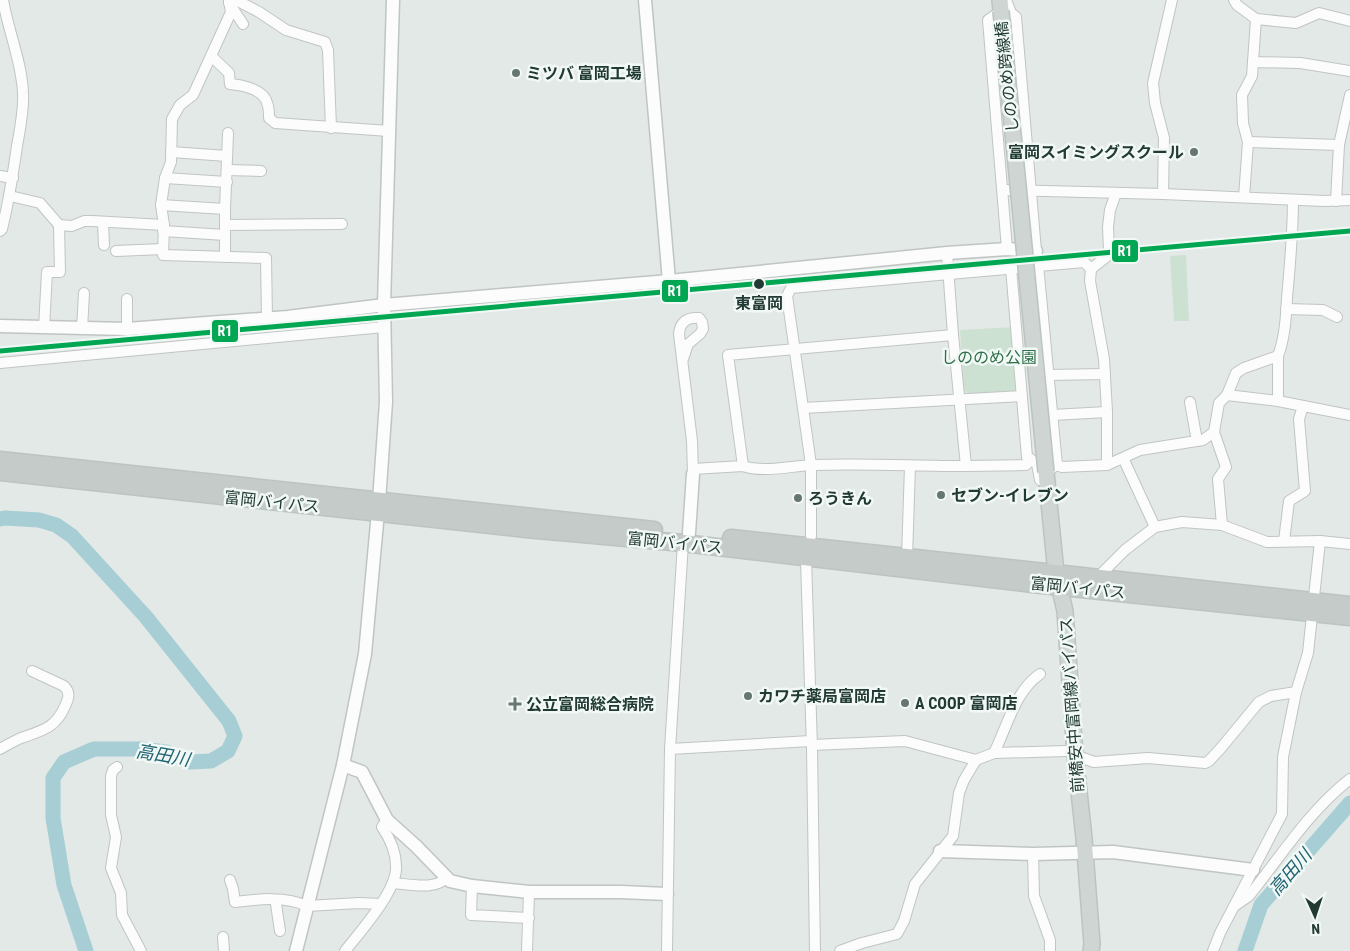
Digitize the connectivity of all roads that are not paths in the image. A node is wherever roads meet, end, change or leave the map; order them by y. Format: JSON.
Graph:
{"nodes":[{"id":1,"x":3,"y":0,"type":"edge"},
{"id":2,"x":393,"y":0,"type":"edge"},
{"id":3,"x":645,"y":0,"type":"edge"},
{"id":4,"x":1172,"y":0,"type":"edge"},
{"id":5,"x":1234,"y":0,"type":"edge"},
{"id":6,"x":231,"y":1,"type":"edge"},
{"id":7,"x":1002,"y":4,"type":"edge"},
{"id":8,"x":1256,"y":19,"type":"junction"},
{"id":9,"x":1350,"y":21,"type":"edge"},
{"id":10,"x":243,"y":24,"type":"dead end"},
{"id":11,"x":211,"y":56,"type":"junction"},
{"id":12,"x":1253,"y":62,"type":"junction"},
{"id":13,"x":1350,"y":71,"type":"edge"},
{"id":14,"x":1350,"y":95,"type":"edge"},
{"id":15,"x":332,"y":128,"type":"junction"},
{"id":16,"x":389,"y":131,"type":"junction"},
{"id":17,"x":228,"y":132,"type":"dead end"},
{"id":18,"x":1248,"y":142,"type":"junction"},
{"id":19,"x":1339,"y":145,"type":"junction"},
{"id":20,"x":171,"y":152,"type":"junction"},
{"id":21,"x":227,"y":156,"type":"junction"},
{"id":22,"x":227,"y":170,"type":"junction"},
{"id":23,"x":261,"y":171,"type":"dead end"},
{"id":24,"x":0,"y":176,"type":"edge"},
{"id":25,"x":13,"y":178,"type":"junction"},
{"id":26,"x":165,"y":178,"type":"junction"},
{"id":27,"x":227,"y":182,"type":"junction"},
{"id":28,"x":1003,"y":190,"type":"junction"},
{"id":29,"x":1031,"y":191,"type":"junction"},
{"id":30,"x":1116,"y":193,"type":"junction"},
{"id":31,"x":1163,"y":194,"type":"junction"},
{"id":32,"x":10,"y":196,"type":"junction"},
{"id":33,"x":1244,"y":197,"type":"junction"},
{"id":34,"x":1293,"y":200,"type":"junction"},
{"id":35,"x":1336,"y":200,"type":"junction"},
{"id":36,"x":1350,"y":200,"type":"edge"},
{"id":37,"x":162,"y":205,"type":"junction"},
{"id":38,"x":224,"y":209,"type":"junction"},
{"id":39,"x":103,"y":222,"type":"junction"},
{"id":40,"x":342,"y":224,"type":"dead end"},
{"id":41,"x":59,"y":225,"type":"junction"},
{"id":42,"x":164,"y":228,"type":"junction"},
{"id":43,"x":0,"y":230,"type":"edge"},
{"id":44,"x":225,"y":230,"type":"junction"},
{"id":45,"x":104,"y":245,"type":"dead end"},
{"id":46,"x":163,"y":249,"type":"junction"},
{"id":47,"x":1007,"y":249,"type":"junction"},
{"id":48,"x":116,"y":251,"type":"dead end"},
{"id":49,"x":1036,"y":251,"type":"joint"},
{"id":50,"x":948,"y":253,"type":"junction"},
{"id":51,"x":225,"y":257,"type":"junction"},
{"id":52,"x":1038,"y":265,"type":"junction"},
{"id":53,"x":1011,"y":268,"type":"junction"},
{"id":54,"x":1091,"y":269,"type":"junction"},
{"id":55,"x":949,"y":275,"type":"junction"},
{"id":56,"x":669,"y":281,"type":"junction"},
{"id":57,"x":84,"y":293,"type":"dead end"},
{"id":58,"x":127,"y":299,"type":"dead end"},
{"id":59,"x":384,"y":305,"type":"junction"},
{"id":60,"x":1286,"y":308,"type":"junction"},
{"id":61,"x":1337,"y":317,"type":"dead end"},
{"id":62,"x":267,"y":319,"type":"junction"},
{"id":63,"x":0,"y":326,"type":"edge"},
{"id":64,"x":384,"y":327,"type":"junction"},
{"id":65,"x":44,"y":328,"type":"junction"},
{"id":66,"x":82,"y":329,"type":"junction"},
{"id":67,"x":127,"y":329,"type":"junction"},
{"id":68,"x":953,"y":334,"type":"junction"},
{"id":69,"x":794,"y":348,"type":"junction"},
{"id":70,"x":1278,"y":356,"type":"junction"},
{"id":71,"x":683,"y":359,"type":"dead end"},
{"id":72,"x":0,"y":363,"type":"edge"},
{"id":73,"x":1105,"y":374,"type":"junction"},
{"id":74,"x":1048,"y":375,"type":"junction"},
{"id":75,"x":1227,"y":395,"type":"junction"},
{"id":76,"x":1022,"y":396,"type":"junction"},
{"id":77,"x":961,"y":399,"type":"junction"},
{"id":78,"x":1278,"y":401,"type":"junction"},
{"id":79,"x":1190,"y":402,"type":"dead end"},
{"id":80,"x":1303,"y":406,"type":"junction"},
{"id":81,"x":803,"y":408,"type":"junction"},
{"id":82,"x":1107,"y":412,"type":"junction"},
{"id":83,"x":1052,"y":415,"type":"junction"},
{"id":84,"x":1350,"y":415,"type":"edge"},
{"id":85,"x":1214,"y":432,"type":"junction"},
{"id":86,"x":1197,"y":441,"type":"junction"},
{"id":87,"x":1123,"y":458,"type":"junction"},
{"id":88,"x":1031,"y":459,"type":"junction"},
{"id":89,"x":0,"y":460,"type":"edge"},
{"id":90,"x":811,"y":465,"type":"junction"},
{"id":91,"x":1107,"y":465,"type":"junction"},
{"id":92,"x":743,"y":466,"type":"junction"},
{"id":93,"x":910,"y":466,"type":"junction"},
{"id":94,"x":966,"y":466,"type":"junction"},
{"id":95,"x":1052,"y":468,"type":"junction"},
{"id":96,"x":0,"y":472,"type":"edge"},
{"id":97,"x":693,"y":472,"type":"junction"},
{"id":98,"x":1048,"y":497,"type":"junction"},
{"id":99,"x":378,"y":507,"type":"junction"},
{"id":100,"x":1222,"y":525,"type":"junction"},
{"id":101,"x":1155,"y":527,"type":"junction"},
{"id":102,"x":811,"y":536,"type":"dead end"},
{"id":103,"x":686,"y":538,"type":"junction"},
{"id":104,"x":1320,"y":540,"type":"junction"},
{"id":105,"x":1284,"y":541,"type":"junction"},
{"id":106,"x":1350,"y":544,"type":"edge"},
{"id":107,"x":806,"y":558,"type":"junction"},
{"id":108,"x":907,"y":558,"type":"junction"},
{"id":109,"x":1098,"y":577,"type":"junction"},
{"id":110,"x":1057,"y":580,"type":"junction"},
{"id":111,"x":1350,"y":604,"type":"edge"},
{"id":112,"x":1314,"y":606,"type":"junction"},
{"id":113,"x":1350,"y":617,"type":"edge"},
{"id":114,"x":32,"y":671,"type":"dead end"},
{"id":115,"x":1040,"y":674,"type":"dead end"},
{"id":116,"x":1296,"y":692,"type":"junction"},
{"id":117,"x":811,"y":743,"type":"junction"},
{"id":118,"x":0,"y":749,"type":"edge"},
{"id":119,"x":670,"y":749,"type":"junction"},
{"id":120,"x":994,"y":753,"type":"junction"},
{"id":121,"x":1071,"y":753,"type":"junction"},
{"id":122,"x":976,"y":760,"type":"junction"},
{"id":123,"x":343,"y":765,"type":"junction"},
{"id":124,"x":116,"y":767,"type":"dead end"},
{"id":125,"x":1350,"y":779,"type":"edge"},
{"id":126,"x":387,"y":820,"type":"junction"},
{"id":127,"x":940,"y":851,"type":"junction"},
{"id":128,"x":1081,"y":853,"type":"junction"},
{"id":129,"x":1032,"y":854,"type":"junction"},
{"id":130,"x":1253,"y":870,"type":"junction"},
{"id":131,"x":447,"y":878,"type":"junction"},
{"id":132,"x":230,"y":880,"type":"dead end"},
{"id":133,"x":393,"y":883,"type":"junction"},
{"id":134,"x":472,"y":886,"type":"junction"},
{"id":135,"x":529,"y":892,"type":"junction"},
{"id":136,"x":667,"y":894,"type":"junction"},
{"id":137,"x":278,"y":900,"type":"junction"},
{"id":138,"x":381,"y":904,"type":"junction"},
{"id":139,"x":1235,"y":905,"type":"junction"},
{"id":140,"x":307,"y":906,"type":"junction"},
{"id":141,"x":529,"y":918,"type":"junction"},
{"id":142,"x":280,"y":932,"type":"dead end"},
{"id":143,"x":222,"y":937,"type":"dead end"},
{"id":144,"x":141,"y":951,"type":"edge"},
{"id":145,"x":224,"y":951,"type":"edge"},
{"id":146,"x":296,"y":951,"type":"edge"},
{"id":147,"x":346,"y":951,"type":"edge"},
{"id":148,"x":527,"y":951,"type":"edge"},
{"id":149,"x":667,"y":951,"type":"edge"},
{"id":150,"x":815,"y":951,"type":"edge"},
{"id":151,"x":840,"y":951,"type":"edge"},
{"id":152,"x":1050,"y":951,"type":"edge"},
{"id":153,"x":1084,"y":951,"type":"edge"},
{"id":154,"x":1091,"y":951,"type":"edge"},
{"id":155,"x":1213,"y":951,"type":"edge"}],
"edges":[{"from":1,"to":25,"type":"street"},
{"from":2,"to":16,"type":"street"},
{"from":3,"to":56,"type":"street"},
{"from":4,"to":31,"type":"street"},
{"from":5,"to":8,"type":"street"},
{"from":6,"to":10,"type":"street"},
{"from":6,"to":11,"type":"street"},
{"from":6,"to":15,"type":"street"},
{"from":7,"to":28,"type":"street"},
{"from":7,"to":29,"type":"street"},
{"from":7,"to":95,"type":"main road","name":"しののめ跨線橋","bridge":true},
{"from":8,"to":9,"type":"street"},
{"from":8,"to":12,"type":"street"},
{"from":11,"to":15,"type":"street"},
{"from":11,"to":20,"type":"street"},
{"from":12,"to":13,"type":"street"},
{"from":12,"to":18,"type":"street"},
{"from":14,"to":19,"type":"street"},
{"from":15,"to":16,"type":"street"},
{"from":16,"to":59,"type":"street"},
{"from":17,"to":21,"type":"street"},
{"from":18,"to":19,"type":"street"},
{"from":18,"to":33,"type":"street"},
{"from":19,"to":35,"type":"street"},
{"from":20,"to":21,"type":"street"},
{"from":20,"to":26,"type":"street"},
{"from":21,"to":22,"type":"street"},
{"from":22,"to":23,"type":"street"},
{"from":22,"to":27,"type":"street"},
{"from":24,"to":25,"type":"street"},
{"from":25,"to":32,"type":"street"},
{"from":26,"to":27,"type":"street"},
{"from":26,"to":37,"type":"street"},
{"from":27,"to":38,"type":"street"},
{"from":28,"to":29,"type":"street"},
{"from":28,"to":47,"type":"street"},
{"from":29,"to":30,"type":"street"},
{"from":29,"to":49,"type":"street"},
{"from":30,"to":31,"type":"street"},
{"from":30,"to":54,"type":"street"},
{"from":31,"to":33,"type":"street"},
{"from":32,"to":41,"type":"street"},
{"from":32,"to":43,"type":"street"},
{"from":33,"to":34,"type":"street"},
{"from":34,"to":35,"type":"street"},
{"from":34,"to":60,"type":"street"},
{"from":35,"to":36,"type":"street"},
{"from":37,"to":38,"type":"street"},
{"from":37,"to":42,"type":"street"},
{"from":38,"to":44,"type":"street"},
{"from":39,"to":41,"type":"street"},
{"from":39,"to":42,"type":"street"},
{"from":39,"to":45,"type":"street"},
{"from":40,"to":44,"type":"street"},
{"from":41,"to":65,"type":"street"},
{"from":42,"to":44,"type":"street"},
{"from":42,"to":46,"type":"street"},
{"from":44,"to":51,"type":"street"},
{"from":46,"to":48,"type":"street"},
{"from":46,"to":51,"type":"street"},
{"from":47,"to":49,"type":"street"},
{"from":47,"to":50,"type":"street"},
{"from":50,"to":55,"type":"street"},
{"from":50,"to":56,"type":"street"},
{"from":51,"to":62,"type":"street"},
{"from":52,"to":53,"type":"street"},
{"from":52,"to":54,"type":"street"},
{"from":52,"to":74,"type":"street"},
{"from":53,"to":55,"type":"street"},
{"from":53,"to":76,"type":"street"},
{"from":54,"to":73,"type":"street"},
{"from":55,"to":68,"type":"street"},
{"from":55,"to":69,"type":"street"},
{"from":56,"to":59,"type":"street"},
{"from":57,"to":66,"type":"street"},
{"from":58,"to":67,"type":"street"},
{"from":59,"to":62,"type":"street"},
{"from":59,"to":64,"type":"street"},
{"from":60,"to":61,"type":"street"},
{"from":60,"to":70,"type":"street"},
{"from":62,"to":67,"type":"street"},
{"from":63,"to":65,"type":"street"},
{"from":64,"to":72,"type":"street"},
{"from":64,"to":99,"type":"street"},
{"from":65,"to":66,"type":"street"},
{"from":66,"to":67,"type":"street"},
{"from":68,"to":69,"type":"street"},
{"from":68,"to":77,"type":"street"},
{"from":69,"to":81,"type":"street"},
{"from":69,"to":92,"type":"street"},
{"from":70,"to":75,"type":"street"},
{"from":70,"to":78,"type":"street"},
{"from":71,"to":97,"type":"street"},
{"from":73,"to":74,"type":"street"},
{"from":73,"to":82,"type":"street"},
{"from":74,"to":83,"type":"street"},
{"from":75,"to":78,"type":"street"},
{"from":75,"to":85,"type":"street"},
{"from":76,"to":77,"type":"street"},
{"from":76,"to":88,"type":"street"},
{"from":77,"to":81,"type":"street"},
{"from":77,"to":94,"type":"street"},
{"from":78,"to":80,"type":"street"},
{"from":79,"to":86,"type":"street"},
{"from":80,"to":84,"type":"street"},
{"from":80,"to":105,"type":"street"},
{"from":81,"to":90,"type":"street"},
{"from":82,"to":83,"type":"street"},
{"from":82,"to":91,"type":"street"},
{"from":83,"to":95,"type":"street"},
{"from":85,"to":86,"type":"street"},
{"from":85,"to":100,"type":"street"},
{"from":86,"to":87,"type":"street"},
{"from":87,"to":91,"type":"street"},
{"from":87,"to":101,"type":"street"},
{"from":88,"to":94,"type":"street"},
{"from":88,"to":98,"type":"street"},
{"from":89,"to":99,"type":"highway","name":"富岡バイパス"},
{"from":90,"to":92,"type":"street"},
{"from":90,"to":93,"type":"street"},
{"from":90,"to":102,"type":"street"},
{"from":91,"to":95,"type":"street"},
{"from":92,"to":97,"type":"street"},
{"from":93,"to":94,"type":"street"},
{"from":93,"to":108,"type":"street"},
{"from":95,"to":98,"type":"main road","name":"しののめ跨線橋"},
{"from":96,"to":99,"type":"highway","name":"富岡バイパス"},
{"from":97,"to":103,"type":"street"},
{"from":98,"to":110,"type":"main road","name":"前橋安中富岡線バイパス"},
{"from":99,"to":103,"type":"highway","name":"富岡バイパス"},
{"from":99,"to":123,"type":"street"},
{"from":100,"to":101,"type":"street"},
{"from":100,"to":105,"type":"street"},
{"from":101,"to":109,"type":"street"},
{"from":103,"to":107,"type":"highway","name":"富岡バイパス"},
{"from":103,"to":108,"type":"highway","name":"富岡バイパス"},
{"from":103,"to":119,"type":"street"},
{"from":104,"to":105,"type":"street"},
{"from":104,"to":106,"type":"street"},
{"from":104,"to":112,"type":"street"},
{"from":107,"to":110,"type":"highway","name":"富岡バイパス"},
{"from":107,"to":117,"type":"street"},
{"from":108,"to":110,"type":"highway","name":"富岡バイパス"},
{"from":109,"to":110,"type":"highway","name":"富岡バイパス"},
{"from":109,"to":112,"type":"highway","name":"富岡バイパス"},
{"from":110,"to":112,"type":"highway","name":"富岡バイパス"},
{"from":110,"to":121,"type":"main road","name":"前橋安中富岡線バイパス"},
{"from":111,"to":112,"type":"highway","name":"富岡バイパス"},
{"from":112,"to":113,"type":"highway","name":"富岡バイパス"},
{"from":112,"to":116,"type":"street"},
{"from":114,"to":118,"type":"street"},
{"from":115,"to":120,"type":"street"},
{"from":116,"to":121,"type":"street"},
{"from":116,"to":130,"type":"street"},
{"from":117,"to":119,"type":"street"},
{"from":117,"to":122,"type":"street"},
{"from":117,"to":150,"type":"street"},
{"from":119,"to":136,"type":"street"},
{"from":120,"to":121,"type":"street"},
{"from":120,"to":122,"type":"street"},
{"from":121,"to":128,"type":"main road","name":"前橋安中富岡線バイパス"},
{"from":122,"to":127,"type":"street"},
{"from":123,"to":126,"type":"street"},
{"from":123,"to":140,"type":"street"},
{"from":124,"to":144,"type":"street"},
{"from":125,"to":139,"type":"street"},
{"from":126,"to":131,"type":"street"},
{"from":126,"to":133,"type":"street"},
{"from":127,"to":129,"type":"street"},
{"from":127,"to":151,"type":"street"},
{"from":128,"to":129,"type":"street"},
{"from":128,"to":130,"type":"street"},
{"from":128,"to":153,"type":"main road","name":"前橋安中富岡線バイパス"},
{"from":128,"to":154,"type":"main road","name":"前橋安中富岡線バイパス"},
{"from":129,"to":152,"type":"street"},
{"from":130,"to":139,"type":"street"},
{"from":131,"to":133,"type":"street"},
{"from":131,"to":134,"type":"street"},
{"from":132,"to":137,"type":"street"},
{"from":133,"to":138,"type":"street"},
{"from":134,"to":135,"type":"street"},
{"from":134,"to":141,"type":"street"},
{"from":135,"to":136,"type":"street"},
{"from":135,"to":141,"type":"street"},
{"from":136,"to":149,"type":"street"},
{"from":137,"to":140,"type":"street"},
{"from":137,"to":142,"type":"street"},
{"from":138,"to":140,"type":"street"},
{"from":138,"to":147,"type":"street"},
{"from":139,"to":155,"type":"street"},
{"from":140,"to":146,"type":"street"},
{"from":141,"to":148,"type":"street"},
{"from":143,"to":145,"type":"street"}]}
